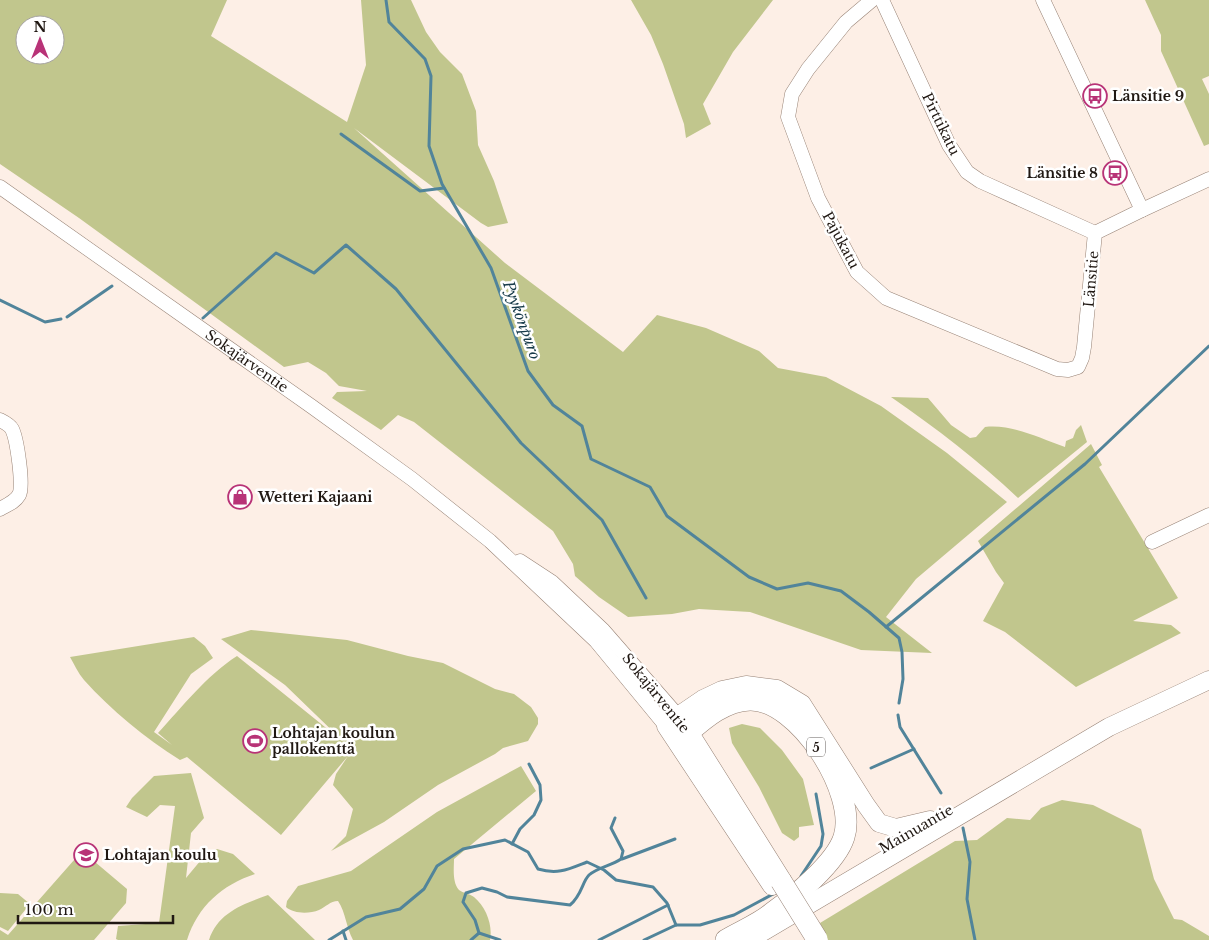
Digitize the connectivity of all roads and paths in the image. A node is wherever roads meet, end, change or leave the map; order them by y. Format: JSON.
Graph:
{"nodes":[{"id":1,"x":872,"y":0,"type":"edge"},
{"id":2,"x":882,"y":0,"type":"edge"},
{"id":3,"x":1043,"y":0,"type":"edge"},
{"id":4,"x":1209,"y":179,"type":"edge"},
{"id":5,"x":0,"y":187,"type":"edge"},
{"id":6,"x":1142,"y":210,"type":"junction"},
{"id":7,"x":1095,"y":234,"type":"junction"},
{"id":8,"x":1078,"y":367,"type":"joint"},
{"id":9,"x":0,"y":420,"type":"edge"},
{"id":10,"x":0,"y":509,"type":"edge"},
{"id":11,"x":1209,"y":515,"type":"edge"},
{"id":12,"x":1152,"y":542,"type":"dead end"},
{"id":13,"x":1209,"y":680,"type":"edge"},
{"id":14,"x":1109,"y":727,"type":"junction"},
{"id":15,"x":677,"y":728,"type":"junction"},
{"id":16,"x":930,"y":820,"type":"junction"},
{"id":17,"x":771,"y":914,"type":"junction"},
{"id":18,"x":726,"y":940,"type":"edge"},
{"id":19,"x":749,"y":940,"type":"edge"},
{"id":20,"x":817,"y":940,"type":"edge"}],
"edges":[{"from":1,"to":8,"type":"street","name":"Pajukatu"},
{"from":2,"to":7,"type":"street","name":"Pirttikatu"},
{"from":3,"to":6,"type":"street"},
{"from":4,"to":6,"type":"street","name":"Länsitie"},
{"from":5,"to":15,"type":"street","name":"Sokajärventie"},
{"from":6,"to":7,"type":"street","name":"Länsitie"},
{"from":7,"to":8,"type":"street","name":"Länsitie"},
{"from":9,"to":10,"type":"street"},
{"from":11,"to":12,"type":"street"},
{"from":13,"to":14,"type":"main road","name":"Mainuantie"},
{"from":14,"to":16,"type":"main road","name":"Mainuantie"},
{"from":14,"to":19,"type":"main road","name":"Mainuantie"},
{"from":15,"to":16,"type":"main road"},
{"from":15,"to":17,"type":"highway","number":"5"},
{"from":15,"to":20,"type":"highway","name":"Sokajärventie","bridge":true},
{"from":16,"to":17,"type":"main road","name":"Mainuantie"},
{"from":17,"to":18,"type":"highway","name":"Mainuantie","number":"5"}]}
